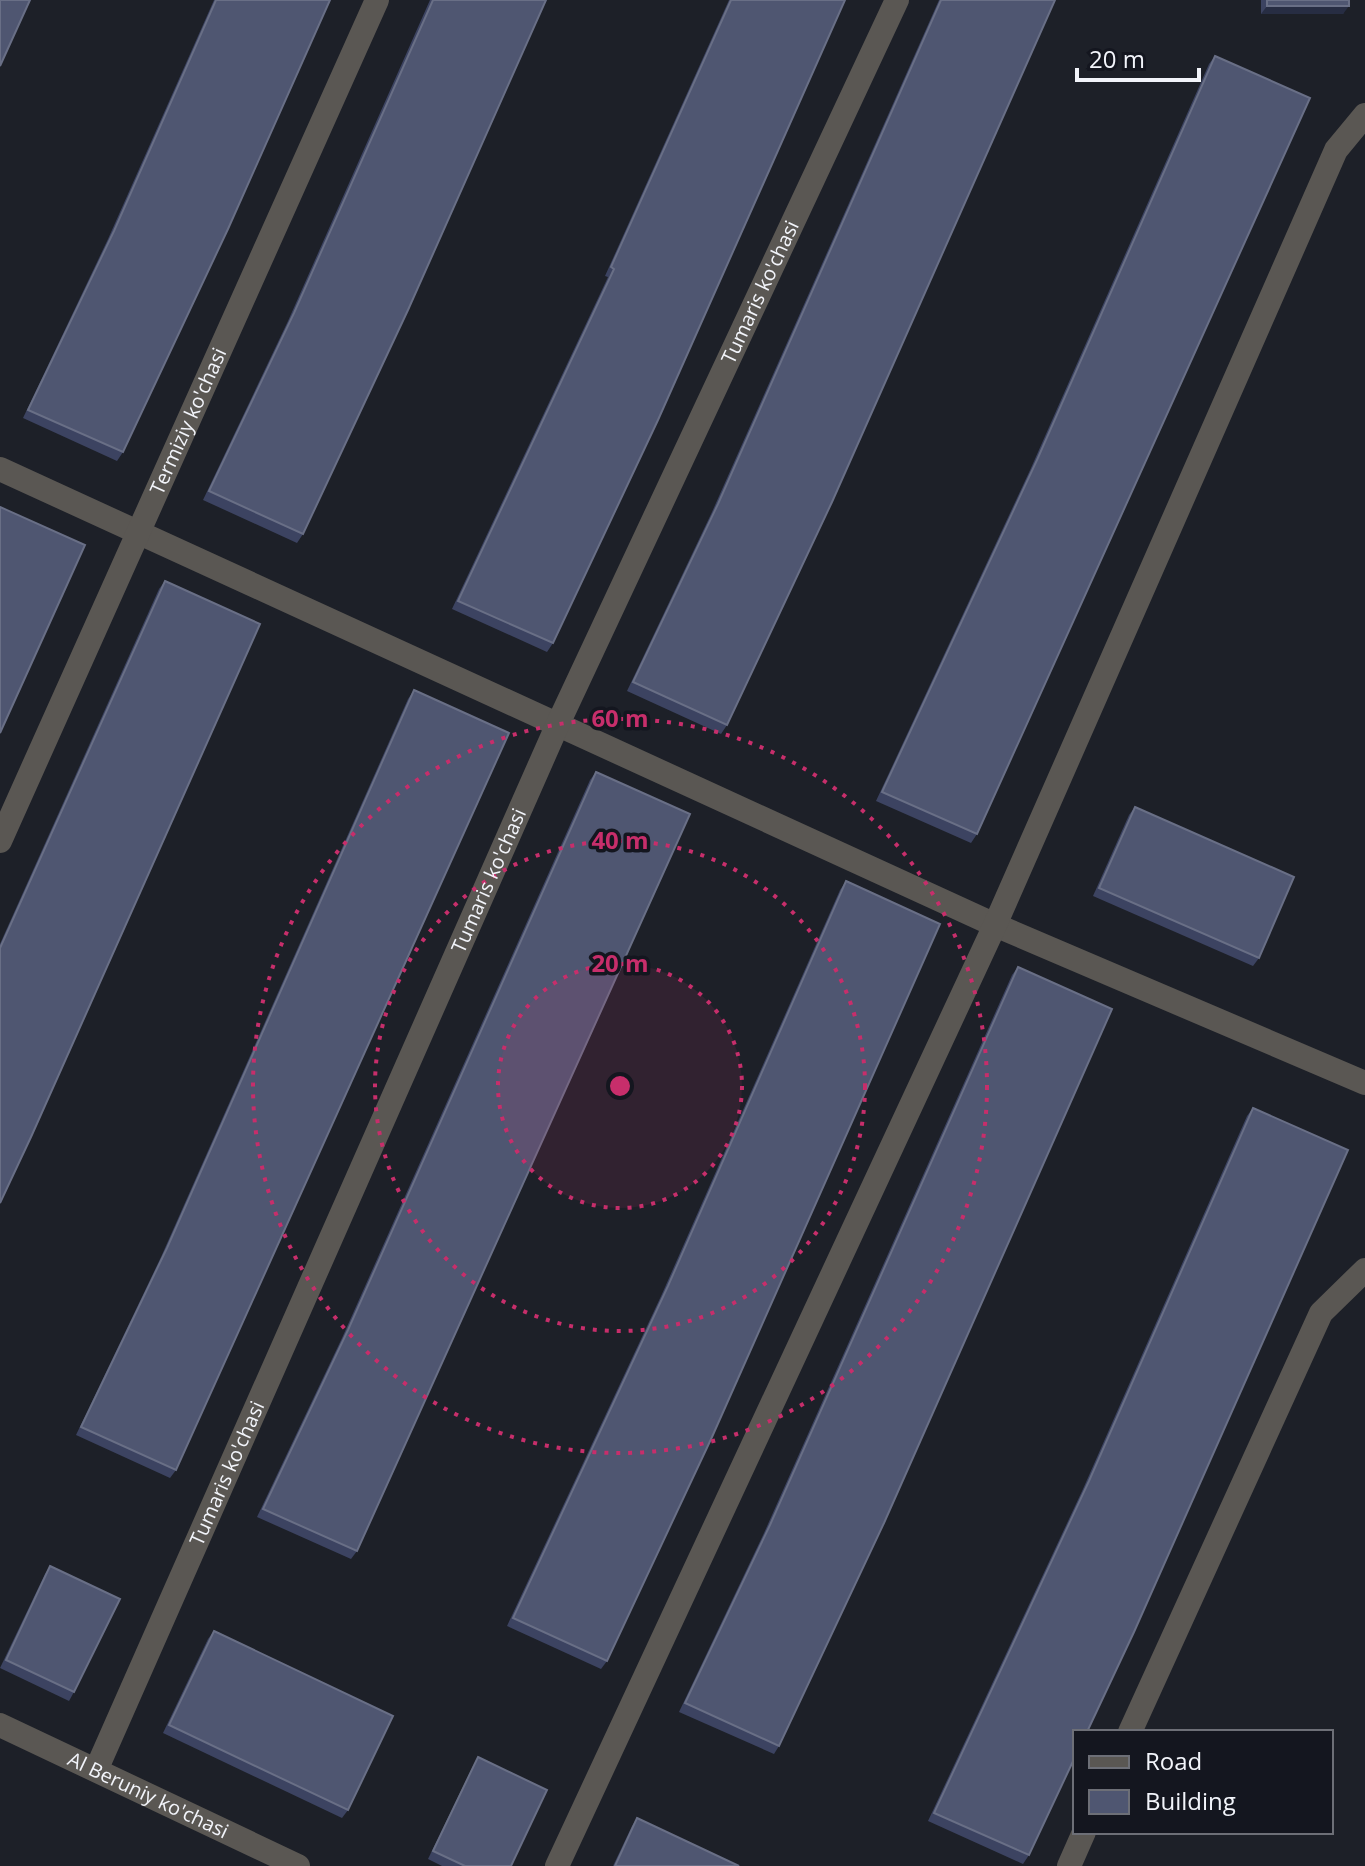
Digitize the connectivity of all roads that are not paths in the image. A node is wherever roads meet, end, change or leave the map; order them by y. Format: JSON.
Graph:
{"nodes":[{"id":1,"x":377,"y":0,"type":"edge"},
{"id":2,"x":897,"y":0,"type":"edge"},
{"id":3,"x":1365,"y":115,"type":"edge"},
{"id":4,"x":0,"y":469,"type":"edge"},
{"id":5,"x":140,"y":533,"type":"junction"},
{"id":6,"x":557,"y":726,"type":"junction"},
{"id":7,"x":0,"y":841,"type":"edge"},
{"id":8,"x":995,"y":925,"type":"junction"},
{"id":9,"x":1365,"y":1083,"type":"edge"},
{"id":10,"x":1365,"y":1270,"type":"edge"},
{"id":11,"x":0,"y":1725,"type":"edge"},
{"id":12,"x":1131,"y":1730,"type":"edge"},
{"id":13,"x":97,"y":1768,"type":"junction"},
{"id":14,"x":1083,"y":1834,"type":"edge"},
{"id":15,"x":287,"y":1864,"type":"edge"},
{"id":16,"x":557,"y":1866,"type":"edge"},
{"id":17,"x":1069,"y":1866,"type":"edge"}],
"edges":[{"from":1,"to":5,"type":"street","name":"Termiziy ko'chasi"},
{"from":2,"to":6,"type":"street","name":"Tumaris ko'chasi"},
{"from":3,"to":8,"type":"street"},
{"from":4,"to":5,"type":"street"},
{"from":5,"to":6,"type":"street"},
{"from":5,"to":7,"type":"street","name":"Termiziy ko'chasi"},
{"from":6,"to":8,"type":"street"},
{"from":6,"to":13,"type":"street","name":"Tumaris ko'chasi"},
{"from":8,"to":9,"type":"street"},
{"from":8,"to":16,"type":"street"},
{"from":10,"to":12,"type":"street"},
{"from":11,"to":13,"type":"street","name":"Al Beruniy ko'chasi"},
{"from":13,"to":15,"type":"street","name":"Al Beruniy ko'chasi"},
{"from":14,"to":17,"type":"street"}]}
